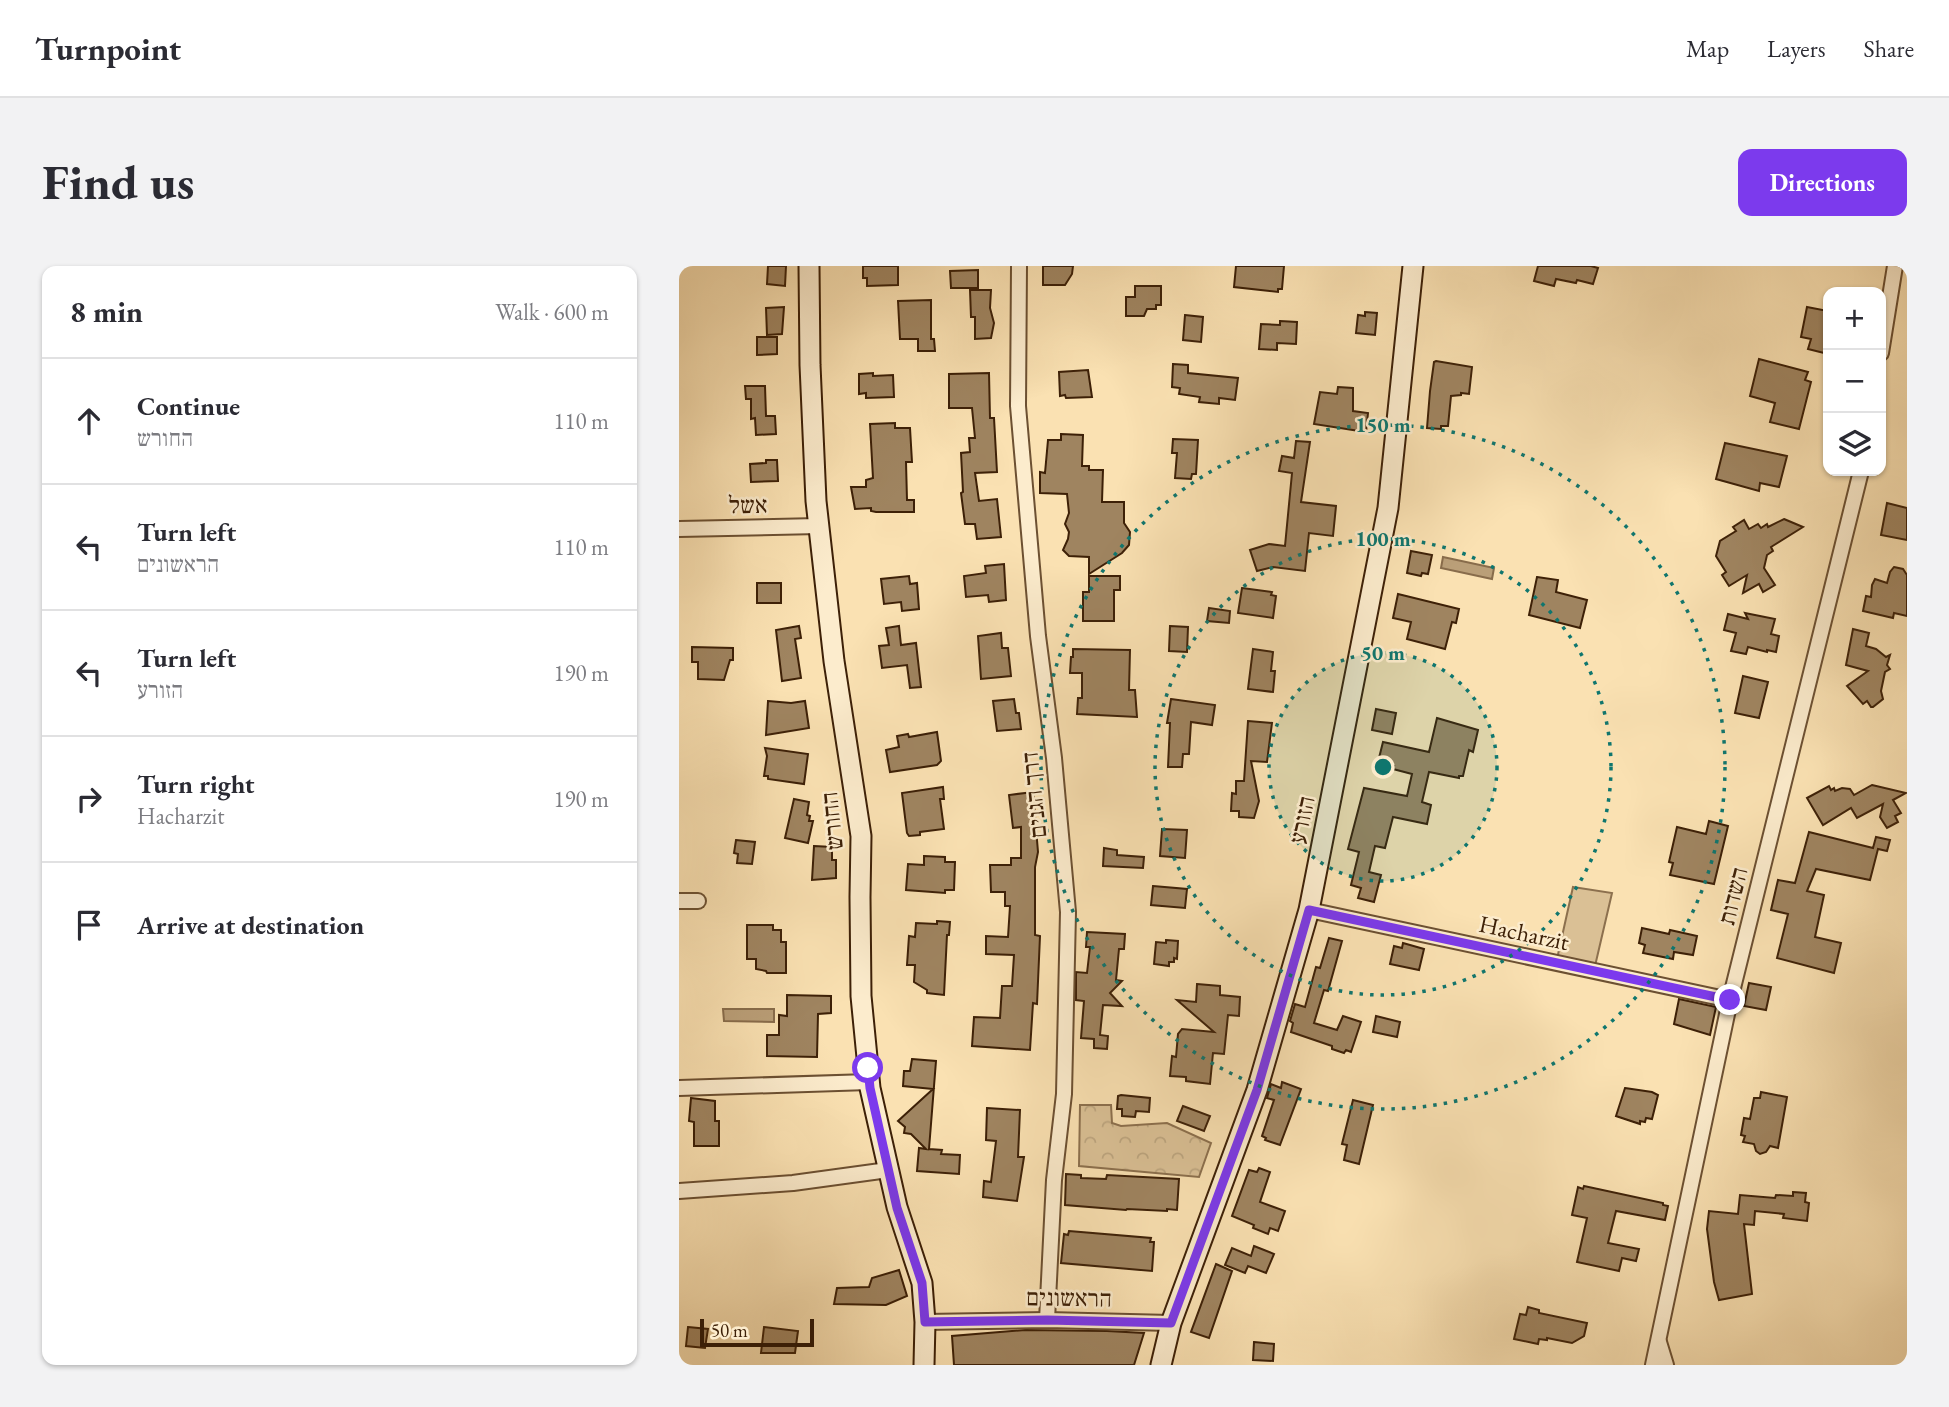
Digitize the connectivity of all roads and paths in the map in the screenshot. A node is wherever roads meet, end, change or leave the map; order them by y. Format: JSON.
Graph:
{"nodes":[{"id":1,"x":809,"y":266,"type":"edge"},
{"id":2,"x":1019,"y":266,"type":"edge"},
{"id":3,"x":1413,"y":266,"type":"edge"},
{"id":4,"x":1895,"y":266,"type":"edge"},
{"id":5,"x":1882,"y":350,"type":"edge"},
{"id":6,"x":1860,"y":476,"type":"edge"},
{"id":7,"x":819,"y":526,"type":"junction"},
{"id":8,"x":679,"y":529,"type":"edge"},
{"id":9,"x":679,"y":901,"type":"edge"},
{"id":10,"x":698,"y":901,"type":"dead end"},
{"id":11,"x":1309,"y":910,"type":"junction"},
{"id":12,"x":1730,"y":1000,"type":"junction"},
{"id":13,"x":869,"y":1082,"type":"junction"},
{"id":14,"x":679,"y":1088,"type":"edge"},
{"id":15,"x":888,"y":1170,"type":"junction"},
{"id":16,"x":679,"y":1191,"type":"edge"},
{"id":17,"x":1047,"y":1320,"type":"junction"},
{"id":18,"x":925,"y":1322,"type":"junction"},
{"id":19,"x":1171,"y":1323,"type":"junction"},
{"id":20,"x":1658,"y":1334,"type":"junction"},
{"id":21,"x":924,"y":1365,"type":"edge"},
{"id":22,"x":1161,"y":1365,"type":"edge"},
{"id":23,"x":1653,"y":1365,"type":"edge"},
{"id":24,"x":1666,"y":1365,"type":"edge"}],
"edges":[{"from":1,"to":7,"type":"street","name":"החורש"},
{"from":2,"to":17,"type":"street","name":"דרך הגנים"},
{"from":3,"to":11,"type":"street","name":"הזורע"},
{"from":4,"to":5,"type":"street"},
{"from":6,"to":12,"type":"street","name":"השדות"},
{"from":7,"to":8,"type":"street","name":"אשל"},
{"from":7,"to":13,"type":"street","name":"החורש"},
{"from":9,"to":10,"type":"street"},
{"from":11,"to":12,"type":"street","name":"Hacharzit"},
{"from":11,"to":19,"type":"street","name":"הזורע"},
{"from":12,"to":20,"type":"street","name":"השדות"},
{"from":13,"to":14,"type":"street"},
{"from":13,"to":15,"type":"street","name":"החורש"},
{"from":15,"to":16,"type":"street"},
{"from":15,"to":18,"type":"street","name":"החורש"},
{"from":17,"to":18,"type":"street","name":"הראשונים"},
{"from":17,"to":19,"type":"street","name":"הראשונים"},
{"from":18,"to":21,"type":"street","name":"החורש"},
{"from":19,"to":22,"type":"street","name":"הזורע"},
{"from":20,"to":23,"type":"street","name":"השדות"},
{"from":20,"to":24,"type":"street","name":"השדות"}]}
